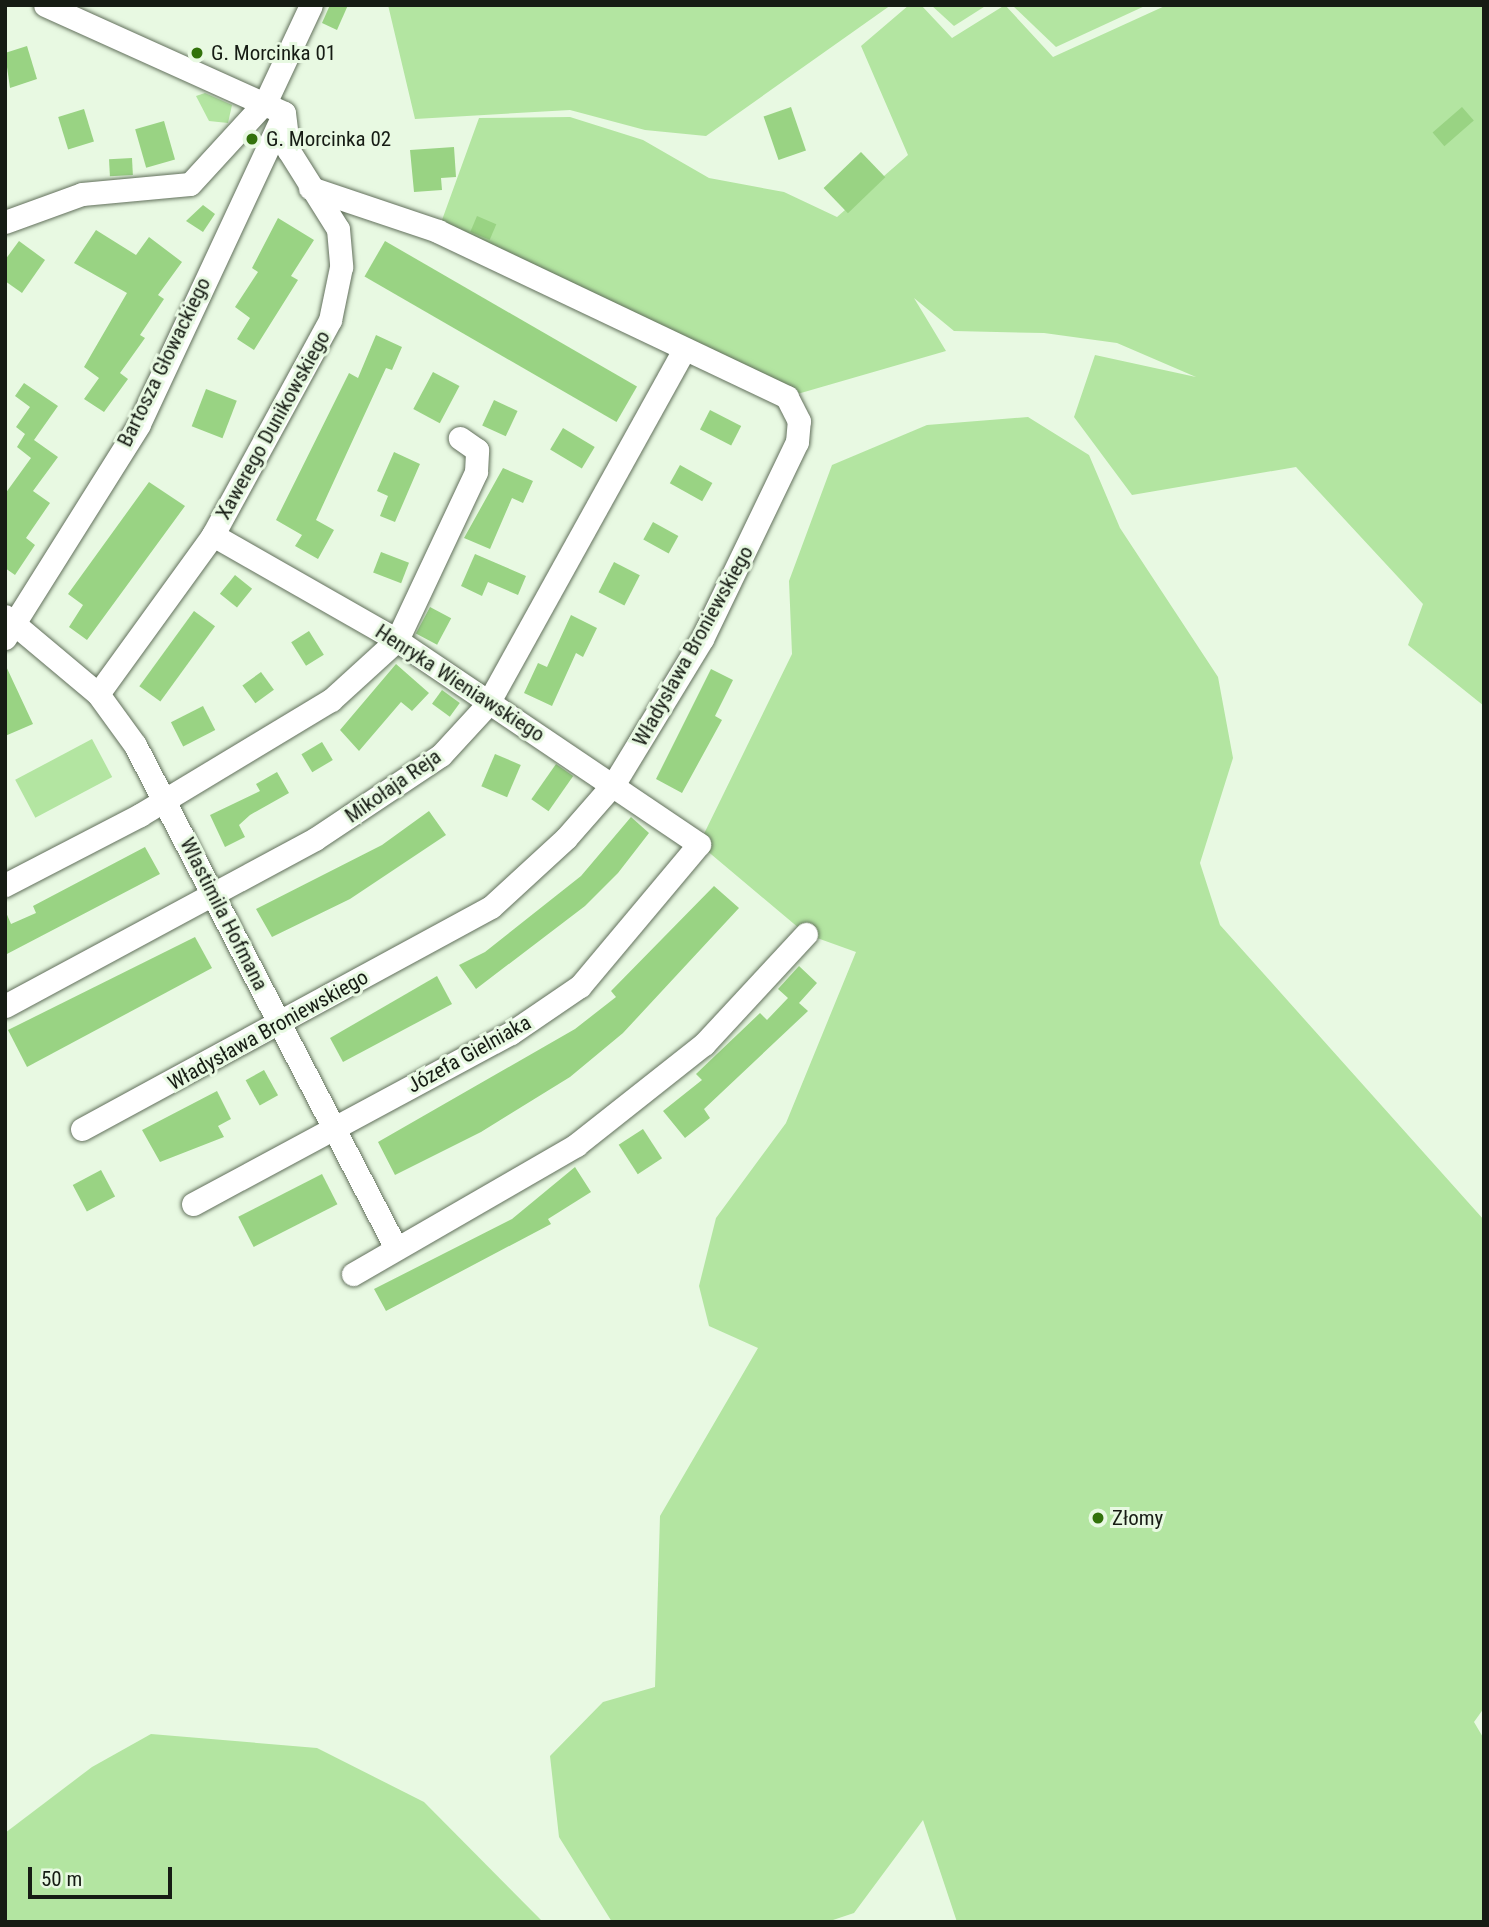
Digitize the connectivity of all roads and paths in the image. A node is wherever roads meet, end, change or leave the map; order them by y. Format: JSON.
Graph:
{"nodes":[{"id":1,"x":45,"y":5,"type":"edge"},
{"id":2,"x":311,"y":5,"type":"edge"},
{"id":3,"x":275,"y":107,"type":"junction"},
{"id":4,"x":310,"y":188,"type":"junction"},
{"id":5,"x":5,"y":222,"type":"edge"},
{"id":6,"x":684,"y":350,"type":"junction"},
{"id":7,"x":460,"y":438,"type":"dead end"},
{"id":8,"x":213,"y":535,"type":"junction"},
{"id":9,"x":9,"y":626,"type":"edge"},
{"id":10,"x":397,"y":640,"type":"junction"},
{"id":11,"x":98,"y":694,"type":"junction"},
{"id":12,"x":487,"y":705,"type":"junction"},
{"id":13,"x":615,"y":782,"type":"junction"},
{"id":14,"x":163,"y":797,"type":"junction"},
{"id":15,"x":699,"y":845,"type":"joint"},
{"id":16,"x":5,"y":885,"type":"edge"},
{"id":17,"x":214,"y":893,"type":"junction"},
{"id":18,"x":806,"y":934,"type":"dead end"},
{"id":19,"x":5,"y":1006,"type":"edge"},
{"id":20,"x":279,"y":1021,"type":"junction"},
{"id":21,"x":334,"y":1126,"type":"junction"},
{"id":22,"x":82,"y":1129,"type":"dead end"},
{"id":23,"x":192,"y":1205,"type":"dead end"},
{"id":24,"x":396,"y":1248,"type":"junction"},
{"id":25,"x":353,"y":1273,"type":"dead end"}],
"edges":[{"from":1,"to":3,"type":"street"},
{"from":2,"to":3,"type":"street","name":"Bartosza Głowackiego"},
{"from":3,"to":4,"type":"street","name":"Xawerego Dunikowskiego"},
{"from":3,"to":5,"type":"street"},
{"from":3,"to":9,"type":"street","name":"Bartosza Głowackiego"},
{"from":4,"to":6,"type":"street","name":"Władysława Broniewskiego"},
{"from":4,"to":8,"type":"street","name":"Xawerego Dunikowskiego"},
{"from":6,"to":12,"type":"street","name":"Mikołaja Reja"},
{"from":6,"to":13,"type":"street","name":"Władysława Broniewskiego"},
{"from":7,"to":10,"type":"street"},
{"from":8,"to":10,"type":"street","name":"Henryka Wieniawskiego"},
{"from":8,"to":11,"type":"street","name":"Xawerego Dunikowskiego"},
{"from":9,"to":11,"type":"street","name":"Wlastimila Hofmana"},
{"from":10,"to":12,"type":"street","name":"Henryka Wieniawskiego"},
{"from":10,"to":14,"type":"street"},
{"from":11,"to":14,"type":"street","name":"Wlastimila Hofmana"},
{"from":12,"to":13,"type":"street","name":"Henryka Wieniawskiego"},
{"from":12,"to":17,"type":"street","name":"Mikołaja Reja"},
{"from":13,"to":15,"type":"street","name":"Henryka Wieniawskiego"},
{"from":13,"to":20,"type":"street","name":"Władysława Broniewskiego"},
{"from":14,"to":16,"type":"street"},
{"from":14,"to":17,"type":"street","name":"Wlastimila Hofmana"},
{"from":15,"to":21,"type":"street","name":"Józefa Gielniaka"},
{"from":17,"to":19,"type":"street","name":"Mikołaja Reja"},
{"from":17,"to":20,"type":"street","name":"Wlastimila Hofmana"},
{"from":18,"to":24,"type":"street"},
{"from":20,"to":21,"type":"street","name":"Wlastimila Hofmana"},
{"from":20,"to":22,"type":"street","name":"Władysława Broniewskiego"},
{"from":21,"to":23,"type":"street","name":"Józefa Gielniaka"},
{"from":21,"to":24,"type":"street","name":"Wlastimila Hofmana"},
{"from":24,"to":25,"type":"street"}]}
